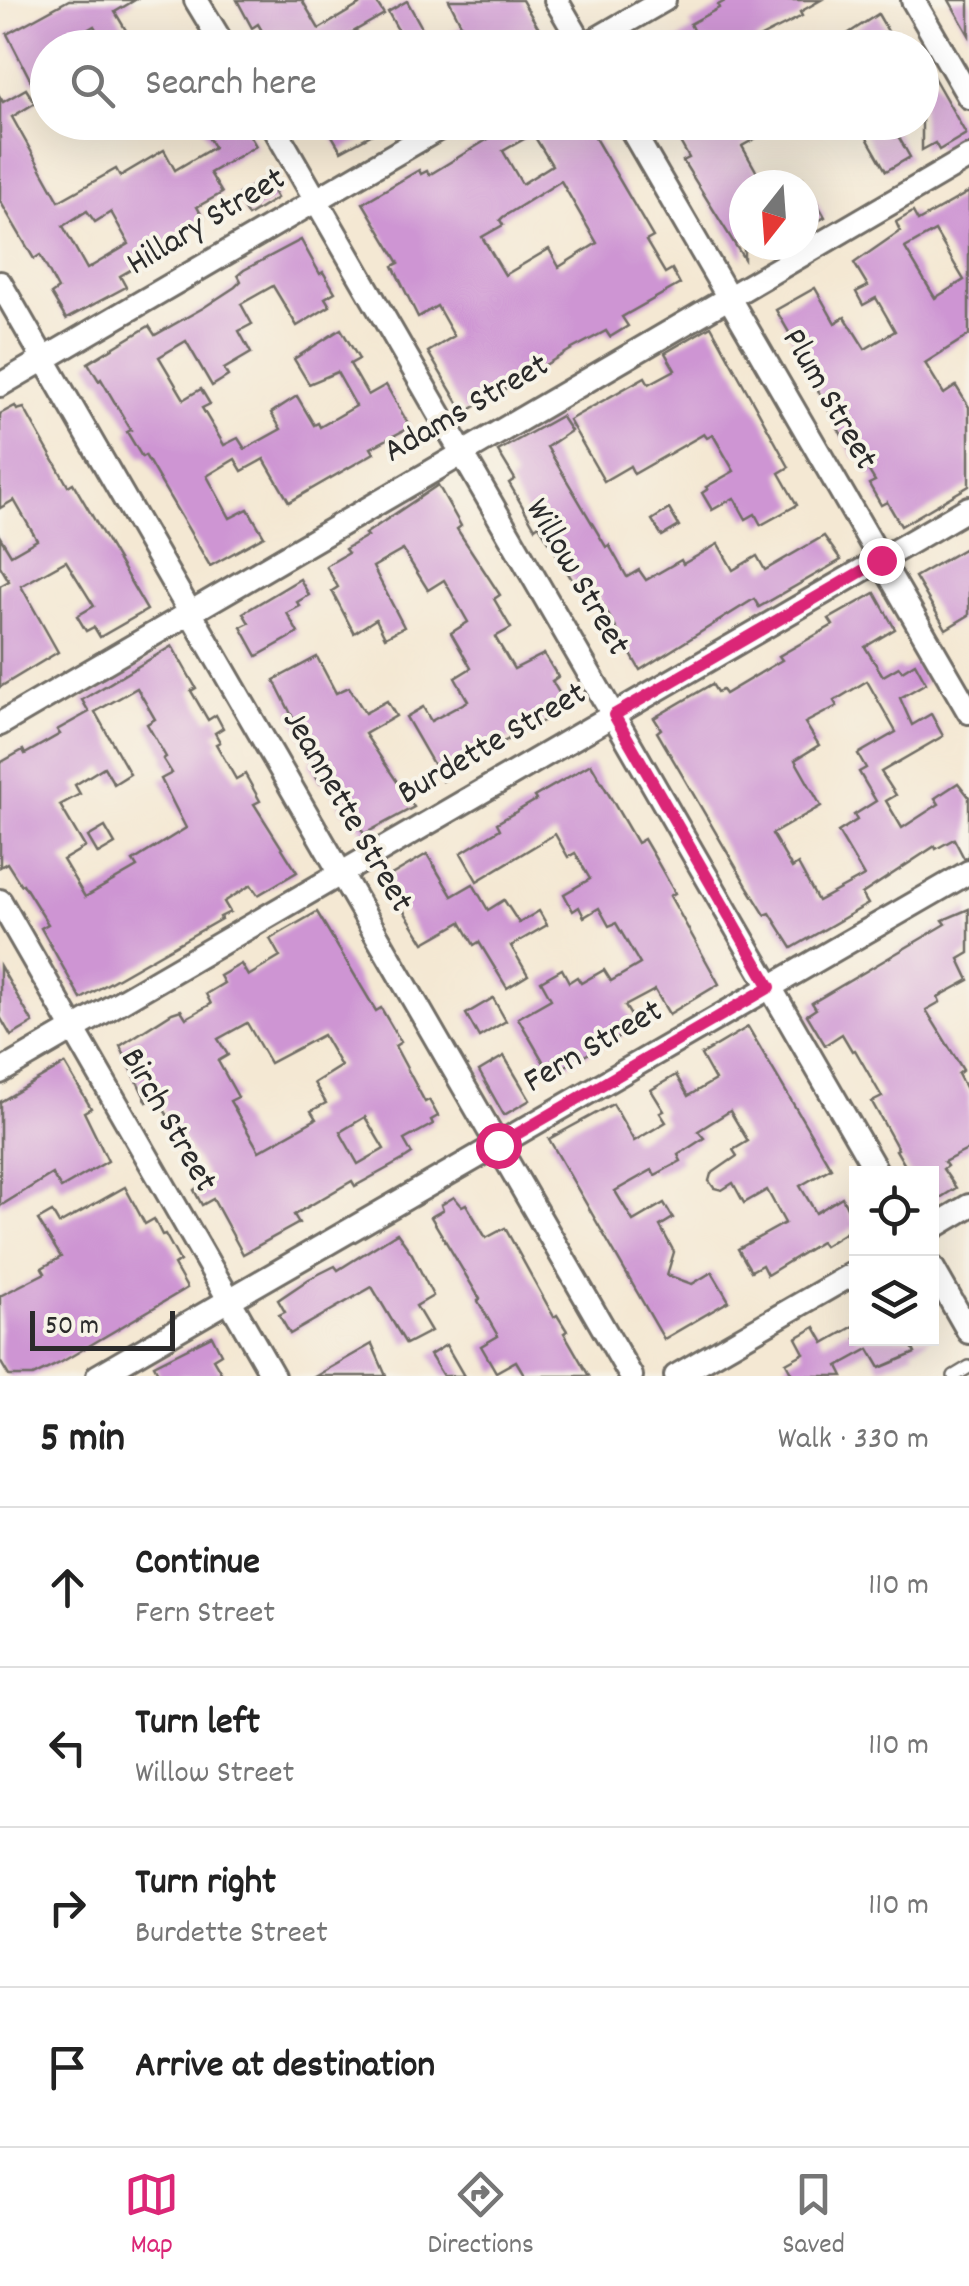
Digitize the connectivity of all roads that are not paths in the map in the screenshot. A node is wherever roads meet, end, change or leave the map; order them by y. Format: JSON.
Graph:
{"nodes":[{"id":1,"x":196,"y":0,"type":"edge"},
{"id":2,"x":556,"y":0,"type":"edge"},
{"id":3,"x":664,"y":0,"type":"edge"},
{"id":4,"x":913,"y":0,"type":"edge"},
{"id":5,"x":214,"y":30,"type":"edge"},
{"id":6,"x":573,"y":30,"type":"edge"},
{"id":7,"x":612,"y":30,"type":"edge"},
{"id":8,"x":930,"y":30,"type":"edge"},
{"id":9,"x":939,"y":45,"type":"edge"},
{"id":10,"x":969,"y":97,"type":"edge"},
{"id":11,"x":281,"y":140,"type":"edge"},
{"id":12,"x":418,"y":140,"type":"edge"},
{"id":13,"x":637,"y":140,"type":"edge"},
{"id":14,"x":969,"y":157,"type":"edge"},
{"id":15,"x":317,"y":198,"type":"junction"},
{"id":16,"x":0,"y":283,"type":"edge"},
{"id":17,"x":729,"y":298,"type":"junction"},
{"id":18,"x":44,"y":360,"type":"junction"},
{"id":19,"x":0,"y":385,"type":"edge"},
{"id":20,"x":464,"y":453,"type":"junction"},
{"id":21,"x":969,"y":508,"type":"edge"},
{"id":22,"x":881,"y":560,"type":"junction"},
{"id":23,"x":190,"y":613,"type":"junction"},
{"id":24,"x":969,"y":712,"type":"edge"},
{"id":25,"x":614,"y":715,"type":"junction"},
{"id":26,"x":0,"y":724,"type":"edge"},
{"id":27,"x":969,"y":872,"type":"edge"},
{"id":28,"x":341,"y":874,"type":"junction"},
{"id":29,"x":0,"y":901,"type":"edge"},
{"id":30,"x":770,"y":987,"type":"junction"},
{"id":31,"x":74,"y":1030,"type":"junction"},
{"id":32,"x":0,"y":1072,"type":"edge"},
{"id":33,"x":498,"y":1145,"type":"junction"},
{"id":34,"x":873,"y":1166,"type":"edge"},
{"id":35,"x":969,"y":1206,"type":"edge"},
{"id":36,"x":939,"y":1224,"type":"edge"},
{"id":37,"x":849,"y":1276,"type":"edge"},
{"id":38,"x":939,"y":1278,"type":"edge"},
{"id":39,"x":230,"y":1300,"type":"junction"},
{"id":40,"x":969,"y":1332,"type":"edge"},
{"id":41,"x":969,"y":1367,"type":"edge"},
{"id":42,"x":98,"y":1376,"type":"edge"},
{"id":43,"x":273,"y":1376,"type":"edge"},
{"id":44,"x":631,"y":1376,"type":"edge"},
{"id":45,"x":676,"y":1376,"type":"edge"},
{"id":46,"x":954,"y":1376,"type":"edge"}],
"edges":[{"from":1,"to":5,"type":"street"},
{"from":2,"to":6,"type":"street"},
{"from":3,"to":7,"type":"street"},
{"from":4,"to":8,"type":"street"},
{"from":9,"to":10,"type":"street"},
{"from":11,"to":15,"type":"street","name":"Willow Street"},
{"from":12,"to":15,"type":"street","name":"Hillary Street"},
{"from":13,"to":17,"type":"street","name":"Plum Street"},
{"from":14,"to":17,"type":"street","name":"Adams Street"},
{"from":15,"to":18,"type":"street","name":"Hillary Street"},
{"from":15,"to":20,"type":"street","name":"Willow Street"},
{"from":16,"to":18,"type":"street","name":"Jeannette Street"},
{"from":17,"to":20,"type":"street","name":"Adams Street"},
{"from":17,"to":22,"type":"street","name":"Plum Street"},
{"from":18,"to":19,"type":"street","name":"Hillary Street"},
{"from":18,"to":23,"type":"street","name":"Jeannette Street"},
{"from":20,"to":23,"type":"street","name":"Adams Street"},
{"from":20,"to":25,"type":"street","name":"Willow Street"},
{"from":21,"to":22,"type":"street","name":"Burdette Street"},
{"from":22,"to":24,"type":"street","name":"Plum Street"},
{"from":22,"to":25,"type":"street","name":"Burdette Street"},
{"from":23,"to":26,"type":"street","name":"Adams Street"},
{"from":23,"to":28,"type":"street","name":"Jeannette Street"},
{"from":25,"to":28,"type":"street","name":"Burdette Street"},
{"from":25,"to":30,"type":"street","name":"Willow Street"},
{"from":27,"to":30,"type":"street","name":"Fern Street"},
{"from":28,"to":31,"type":"street","name":"Burdette Street"},
{"from":28,"to":33,"type":"street","name":"Jeannette Street"},
{"from":29,"to":31,"type":"street","name":"Birch Street"},
{"from":30,"to":33,"type":"street","name":"Fern Street"},
{"from":30,"to":34,"type":"street","name":"Willow Street"},
{"from":31,"to":32,"type":"street","name":"Burdette Street"},
{"from":31,"to":39,"type":"street","name":"Birch Street"},
{"from":33,"to":39,"type":"street","name":"Fern Street"},
{"from":33,"to":44,"type":"street","name":"Jeannette Street"},
{"from":35,"to":36,"type":"street"},
{"from":37,"to":45,"type":"street"},
{"from":38,"to":40,"type":"street"},
{"from":39,"to":42,"type":"street","name":"Fern Street"},
{"from":39,"to":43,"type":"street","name":"Birch Street"},
{"from":41,"to":46,"type":"lane"}]}
